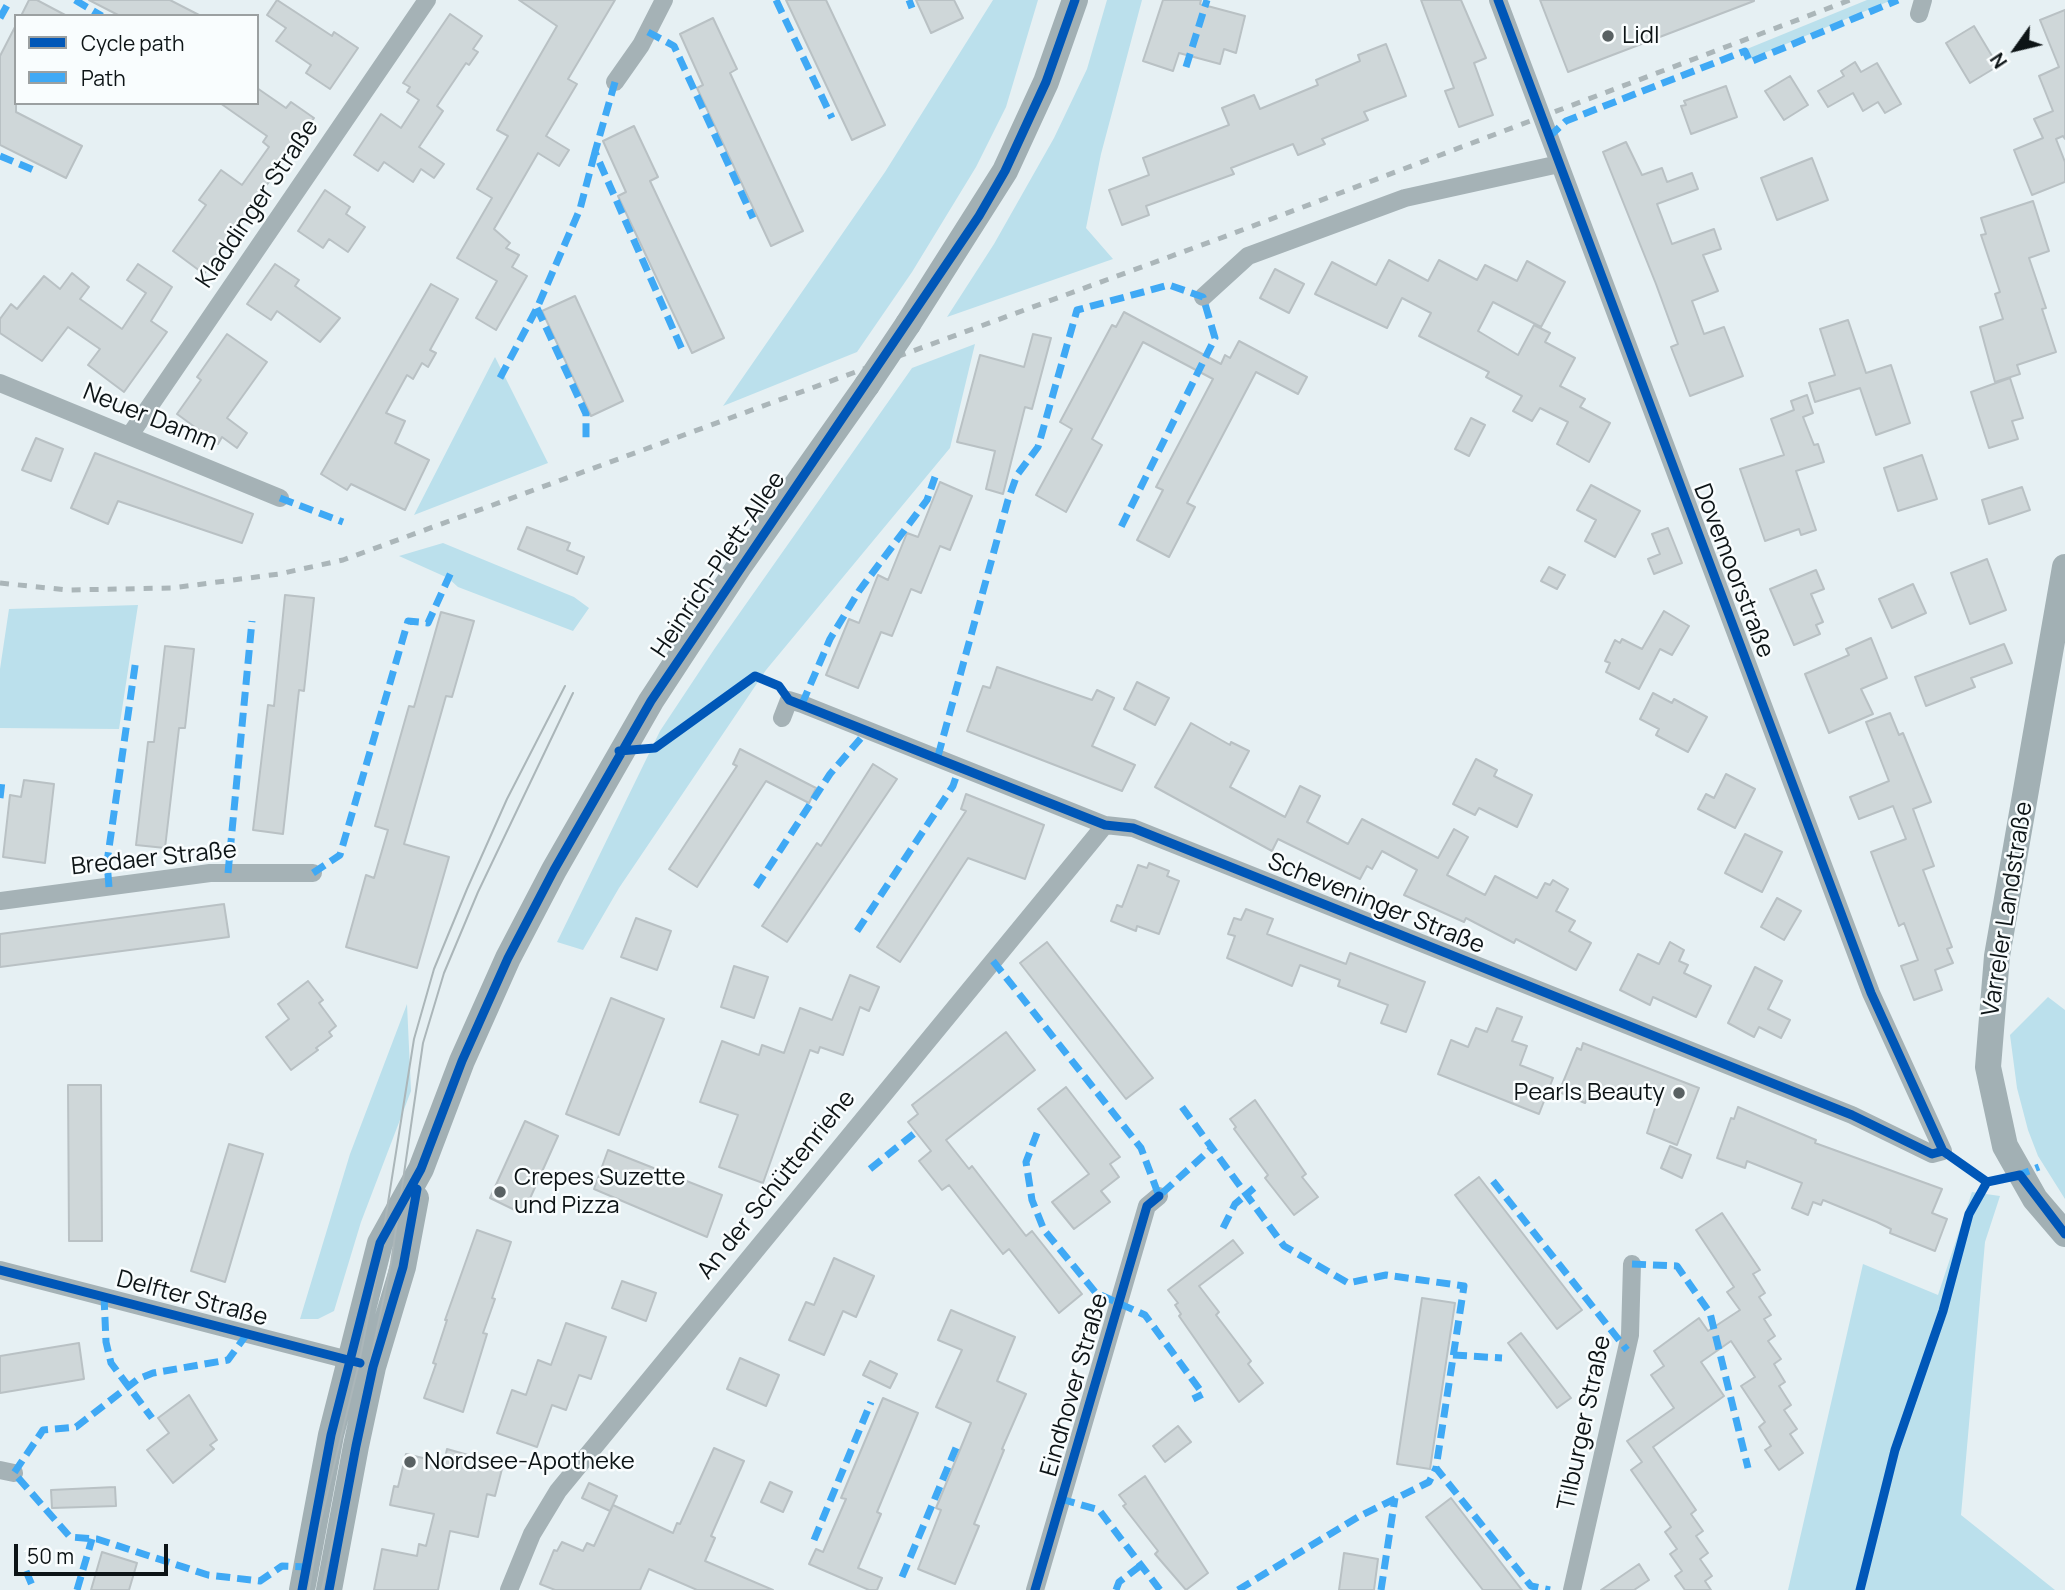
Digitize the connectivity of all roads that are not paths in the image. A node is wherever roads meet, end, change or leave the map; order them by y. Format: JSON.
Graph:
{"nodes":[{"id":1,"x":427,"y":0,"type":"edge"},
{"id":2,"x":664,"y":0,"type":"edge"},
{"id":3,"x":1075,"y":0,"type":"edge"},
{"id":4,"x":1498,"y":0,"type":"edge"},
{"id":5,"x":615,"y":82,"type":"dead end"},
{"id":6,"x":1559,"y":164,"type":"junction"},
{"id":7,"x":1203,"y":297,"type":"dead end"},
{"id":8,"x":0,"y":383,"type":"edge"},
{"id":9,"x":130,"y":435,"type":"junction"},
{"id":10,"x":280,"y":498,"type":"dead end"},
{"id":11,"x":2065,"y":567,"type":"edge"},
{"id":12,"x":782,"y":718,"type":"dead end"},
{"id":13,"x":1105,"y":825,"type":"junction"},
{"id":14,"x":313,"y":873,"type":"dead end"},
{"id":15,"x":0,"y":901,"type":"edge"},
{"id":16,"x":1943,"y":1151,"type":"joint"},
{"id":17,"x":1159,"y":1196,"type":"dead end"},
{"id":18,"x":2065,"y":1234,"type":"edge"},
{"id":19,"x":1632,"y":1264,"type":"dead end"},
{"id":20,"x":0,"y":1270,"type":"edge"},
{"id":21,"x":362,"y":1364,"type":"junction"},
{"id":22,"x":303,"y":1590,"type":"edge"},
{"id":23,"x":329,"y":1590,"type":"edge"},
{"id":24,"x":509,"y":1590,"type":"edge"},
{"id":25,"x":1035,"y":1590,"type":"edge"},
{"id":26,"x":1572,"y":1590,"type":"edge"}],
"edges":[{"from":1,"to":9,"type":"street","name":"Kladdinger Straße"},
{"from":2,"to":5,"type":"street"},
{"from":3,"to":21,"type":"main road","name":"Heinrich-Plett-Allee","bridge":true},
{"from":4,"to":6,"type":"street","name":"Dovemoorstraße"},
{"from":6,"to":7,"type":"street"},
{"from":6,"to":16,"type":"street","name":"Dovemoorstraße"},
{"from":8,"to":9,"type":"street","name":"Neuer Damm"},
{"from":9,"to":10,"type":"street","name":"Neuer Damm"},
{"from":11,"to":18,"type":"main road","name":"Varreler Landstraße"},
{"from":12,"to":13,"type":"street","name":"Scheveninger Straße"},
{"from":13,"to":16,"type":"street","name":"Scheveninger Straße"},
{"from":13,"to":24,"type":"street","name":"An der Schüttenriehe"},
{"from":14,"to":15,"type":"street","name":"Bredaer Straße"},
{"from":17,"to":25,"type":"street","name":"Eindhover Straße"},
{"from":19,"to":26,"type":"street","name":"Tilburger Straße"},
{"from":20,"to":21,"type":"street","name":"Delfter Straße"},
{"from":21,"to":22,"type":"main road","name":"Heinrich-Plett-Allee"},
{"from":21,"to":23,"type":"main road","name":"Heinrich-Plett-Allee"}]}
